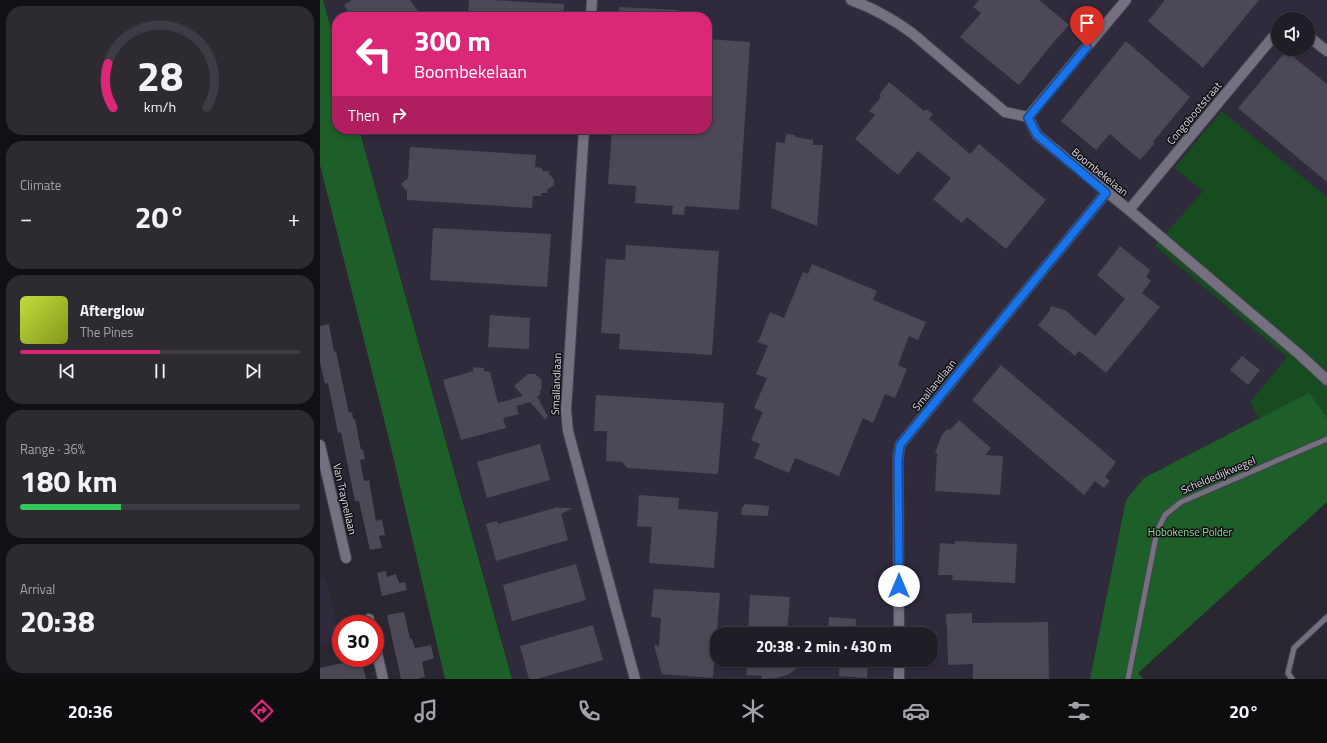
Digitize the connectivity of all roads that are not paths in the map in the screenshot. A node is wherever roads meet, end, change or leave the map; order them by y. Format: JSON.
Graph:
{"nodes":[{"id":1,"x":592,"y":0,"type":"edge"},
{"id":2,"x":852,"y":0,"type":"edge"},
{"id":3,"x":1126,"y":0,"type":"edge"},
{"id":4,"x":591,"y":12,"type":"edge"},
{"id":5,"x":1271,"y":39,"type":"edge"},
{"id":6,"x":1315,"y":42,"type":"edge"},
{"id":7,"x":1327,"y":52,"type":"edge"},
{"id":8,"x":1028,"y":118,"type":"junction"},
{"id":9,"x":584,"y":134,"type":"edge"},
{"id":10,"x":1106,"y":193,"type":"junction"},
{"id":11,"x":1129,"y":210,"type":"junction"},
{"id":12,"x":1327,"y":380,"type":"edge"},
{"id":13,"x":1327,"y":439,"type":"edge"},
{"id":14,"x":320,"y":445,"type":"edge"},
{"id":15,"x":346,"y":558,"type":"dead end"},
{"id":16,"x":1327,"y":617,"type":"edge"},
{"id":17,"x":899,"y":627,"type":"edge"},
{"id":18,"x":381,"y":667,"type":"edge"},
{"id":19,"x":899,"y":667,"type":"edge"},
{"id":20,"x":384,"y":679,"type":"edge"},
{"id":21,"x":635,"y":679,"type":"edge"},
{"id":22,"x":899,"y":679,"type":"edge"},
{"id":23,"x":1128,"y":679,"type":"edge"},
{"id":24,"x":1292,"y":679,"type":"edge"}],
"edges":[{"from":1,"to":4,"type":"street"},
{"from":2,"to":8,"type":"street"},
{"from":3,"to":8,"type":"street"},
{"from":5,"to":11,"type":"street","name":"Congobootstraat"},
{"from":6,"to":7,"type":"street"},
{"from":8,"to":10,"type":"street","name":"Boombekelaan"},
{"from":9,"to":21,"type":"street","name":"Smallandlaan"},
{"from":10,"to":11,"type":"street","name":"Boombekelaan"},
{"from":10,"to":17,"type":"street","name":"Smallandlaan"},
{"from":11,"to":12,"type":"street","name":"Boombekelaan"},
{"from":13,"to":23,"type":"lane","name":"Scheldedijkwegel"},
{"from":14,"to":15,"type":"street","name":"Van Traynellaan"},
{"from":16,"to":24,"type":"lane"},
{"from":18,"to":20,"type":"street"},
{"from":19,"to":22,"type":"street"}]}
